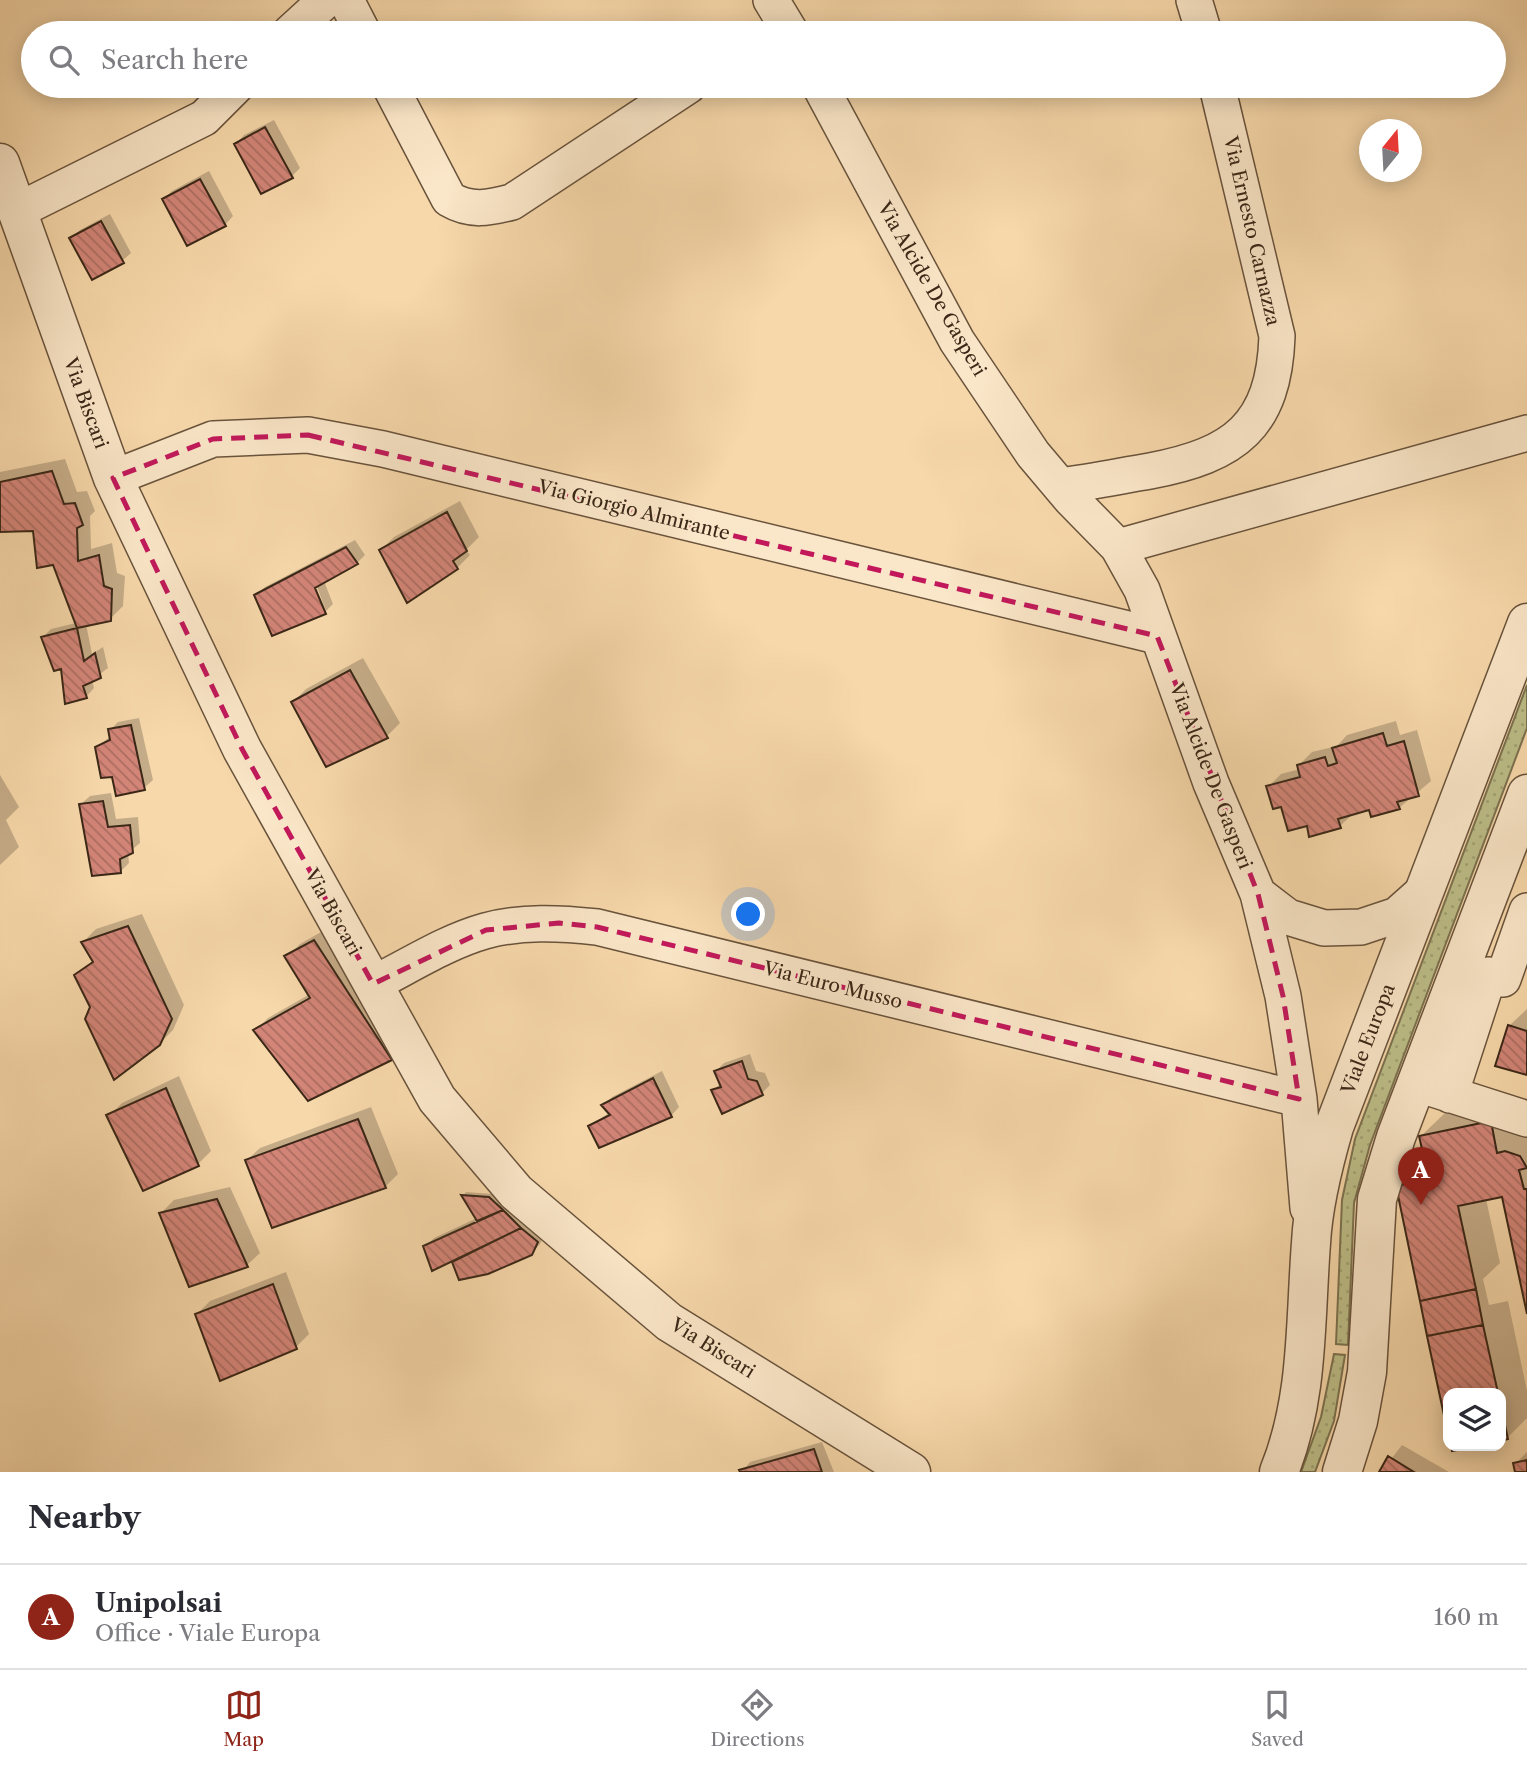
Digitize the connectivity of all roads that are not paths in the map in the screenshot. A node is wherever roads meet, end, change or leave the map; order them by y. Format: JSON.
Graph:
{"nodes":[{"id":1,"x":326,"y":0,"type":"edge"},
{"id":2,"x":346,"y":0,"type":"edge"},
{"id":3,"x":1194,"y":0,"type":"edge"},
{"id":4,"x":303,"y":21,"type":"edge"},
{"id":5,"x":357,"y":21,"type":"edge"},
{"id":6,"x":1200,"y":21,"type":"edge"},
{"id":7,"x":224,"y":98,"type":"edge"},
{"id":8,"x":396,"y":98,"type":"edge"},
{"id":9,"x":670,"y":98,"type":"edge"},
{"id":10,"x":826,"y":98,"type":"edge"},
{"id":11,"x":1220,"y":98,"type":"edge"},
{"id":12,"x":0,"y":163,"type":"edge"},
{"id":13,"x":17,"y":211,"type":"junction"},
{"id":14,"x":1527,"y":433,"type":"edge"},
{"id":15,"x":1151,"y":471,"type":"junction"},
{"id":16,"x":113,"y":478,"type":"junction"},
{"id":17,"x":1060,"y":486,"type":"junction"},
{"id":18,"x":1107,"y":536,"type":"junction"},
{"id":19,"x":1527,"y":623,"type":"edge"},
{"id":20,"x":1157,"y":636,"type":"junction"},
{"id":21,"x":1527,"y":794,"type":"edge"},
{"id":22,"x":1425,"y":891,"type":"junction"},
{"id":23,"x":1258,"y":894,"type":"junction"},
{"id":24,"x":1527,"y":911,"type":"edge"},
{"id":25,"x":1495,"y":976,"type":"edge"},
{"id":26,"x":373,"y":984,"type":"junction"},
{"id":27,"x":1433,"y":1089,"type":"junction"},
{"id":28,"x":1299,"y":1099,"type":"junction"},
{"id":29,"x":1527,"y":1119,"type":"edge"},
{"id":30,"x":1311,"y":1241,"type":"junction"},
{"id":31,"x":911,"y":1472,"type":"edge"},
{"id":32,"x":1279,"y":1472,"type":"edge"},
{"id":33,"x":1342,"y":1472,"type":"edge"}],
"edges":[{"from":1,"to":4,"type":"street"},
{"from":2,"to":5,"type":"street"},
{"from":3,"to":6,"type":"street"},
{"from":7,"to":13,"type":"street"},
{"from":8,"to":9,"type":"street"},
{"from":10,"to":17,"type":"street","name":"Via Alcide De Gasperi"},
{"from":11,"to":15,"type":"street","name":"Via Ernesto Carnazza"},
{"from":12,"to":13,"type":"street","name":"Via Biscari"},
{"from":13,"to":16,"type":"street","name":"Via Biscari"},
{"from":14,"to":18,"type":"street"},
{"from":15,"to":17,"type":"street","name":"Via Ernesto Carnazza"},
{"from":15,"to":18,"type":"street"},
{"from":16,"to":20,"type":"street","name":"Via Giorgio Almirante"},
{"from":16,"to":26,"type":"street","name":"Via Biscari"},
{"from":17,"to":18,"type":"street","name":"Via Alcide De Gasperi"},
{"from":18,"to":20,"type":"street","name":"Via Alcide De Gasperi"},
{"from":19,"to":22,"type":"street","name":"Viale Europa"},
{"from":20,"to":23,"type":"street","name":"Via Alcide De Gasperi"},
{"from":21,"to":25,"type":"street"},
{"from":22,"to":23,"type":"street"},
{"from":22,"to":30,"type":"street","name":"Viale Europa"},
{"from":23,"to":28,"type":"street","name":"Via Alcide De Gasperi"},
{"from":24,"to":25,"type":"street"},
{"from":25,"to":27,"type":"street"},
{"from":26,"to":28,"type":"street","name":"Via Euro Musso"},
{"from":26,"to":31,"type":"street","name":"Via Biscari"},
{"from":27,"to":29,"type":"street"},
{"from":27,"to":33,"type":"street"},
{"from":28,"to":30,"type":"street","name":"Via Alcide De Gasperi"},
{"from":30,"to":32,"type":"street","name":"Viale Europa"}]}
